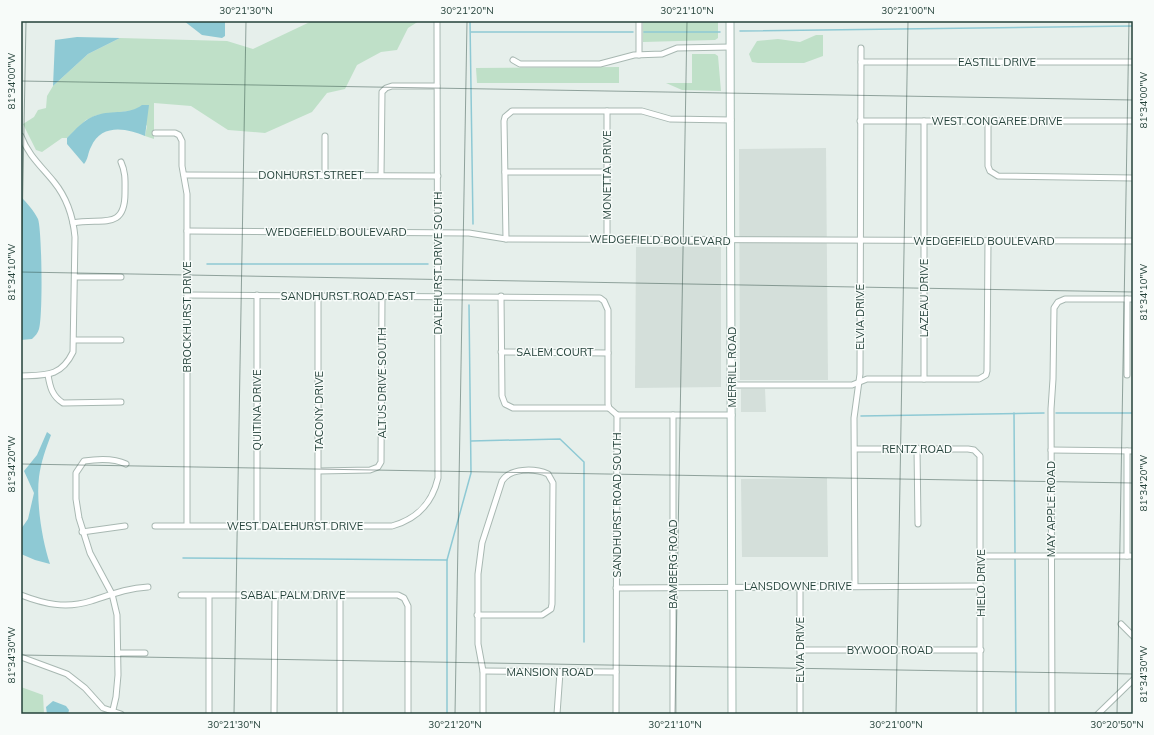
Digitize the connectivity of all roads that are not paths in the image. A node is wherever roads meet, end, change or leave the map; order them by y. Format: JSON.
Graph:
{"nodes":[{"id":1,"x":437,"y":21,"type":"edge"},
{"id":2,"x":640,"y":21,"type":"edge"},
{"id":3,"x":730,"y":21,"type":"edge"},
{"id":4,"x":730,"y":47,"type":"junction"},
{"id":5,"x":860,"y":48,"type":"dead end"},
{"id":6,"x":639,"y":55,"type":"junction"},
{"id":7,"x":513,"y":60,"type":"dead end"},
{"id":8,"x":861,"y":62,"type":"junction"},
{"id":9,"x":1133,"y":62,"type":"edge"},
{"id":10,"x":437,"y":86,"type":"junction"},
{"id":11,"x":606,"y":111,"type":"junction"},
{"id":12,"x":731,"y":120,"type":"junction"},
{"id":13,"x":860,"y":121,"type":"junction"},
{"id":14,"x":924,"y":121,"type":"junction"},
{"id":15,"x":988,"y":121,"type":"junction"},
{"id":16,"x":1133,"y":121,"type":"edge"},
{"id":17,"x":155,"y":133,"type":"dead end"},
{"id":18,"x":21,"y":136,"type":"edge"},
{"id":19,"x":325,"y":136,"type":"dead end"},
{"id":20,"x":22,"y":143,"type":"edge"},
{"id":21,"x":121,"y":162,"type":"dead end"},
{"id":22,"x":505,"y":172,"type":"junction"},
{"id":23,"x":607,"y":172,"type":"junction"},
{"id":24,"x":184,"y":175,"type":"junction"},
{"id":25,"x":324,"y":175,"type":"junction"},
{"id":26,"x":381,"y":175,"type":"junction"},
{"id":27,"x":438,"y":176,"type":"junction"},
{"id":28,"x":1133,"y":178,"type":"edge"},
{"id":29,"x":73,"y":222,"type":"junction"},
{"id":30,"x":187,"y":231,"type":"junction"},
{"id":31,"x":438,"y":233,"type":"junction"},
{"id":32,"x":506,"y":239,"type":"junction"},
{"id":33,"x":607,"y":240,"type":"junction"},
{"id":34,"x":732,"y":241,"type":"junction"},
{"id":35,"x":860,"y":241,"type":"junction"},
{"id":36,"x":924,"y":241,"type":"junction"},
{"id":37,"x":988,"y":241,"type":"junction"},
{"id":38,"x":1133,"y":241,"type":"edge"},
{"id":39,"x":74,"y":277,"type":"junction"},
{"id":40,"x":121,"y":277,"type":"dead end"},
{"id":41,"x":187,"y":295,"type":"junction"},
{"id":42,"x":257,"y":295,"type":"junction"},
{"id":43,"x":318,"y":296,"type":"junction"},
{"id":44,"x":382,"y":296,"type":"junction"},
{"id":45,"x":438,"y":296,"type":"junction"},
{"id":46,"x":501,"y":296,"type":"junction"},
{"id":47,"x":1127,"y":299,"type":"junction"},
{"id":48,"x":1133,"y":299,"type":"edge"},
{"id":49,"x":74,"y":340,"type":"junction"},
{"id":50,"x":121,"y":340,"type":"dead end"},
{"id":51,"x":501,"y":352,"type":"junction"},
{"id":52,"x":608,"y":353,"type":"junction"},
{"id":53,"x":48,"y":375,"type":"junction"},
{"id":54,"x":1127,"y":375,"type":"dead end"},
{"id":55,"x":21,"y":376,"type":"edge"},
{"id":56,"x":924,"y":379,"type":"junction"},
{"id":57,"x":859,"y":382,"type":"junction"},
{"id":58,"x":732,"y":385,"type":"junction"},
{"id":59,"x":121,"y":402,"type":"dead end"},
{"id":60,"x":609,"y":408,"type":"junction"},
{"id":61,"x":617,"y":415,"type":"junction"},
{"id":62,"x":673,"y":415,"type":"junction"},
{"id":63,"x":732,"y":416,"type":"junction"},
{"id":64,"x":918,"y":448,"type":"junction"},
{"id":65,"x":855,"y":449,"type":"junction"},
{"id":66,"x":1051,"y":450,"type":"junction"},
{"id":67,"x":1130,"y":451,"type":"edge"},
{"id":68,"x":978,"y":453,"type":"joint"},
{"id":69,"x":126,"y":464,"type":"dead end"},
{"id":70,"x":319,"y":470,"type":"junction"},
{"id":71,"x":428,"y":504,"type":"joint"},
{"id":72,"x":918,"y":524,"type":"dead end"},
{"id":73,"x":187,"y":525,"type":"junction"},
{"id":74,"x":125,"y":526,"type":"dead end"},
{"id":75,"x":155,"y":526,"type":"dead end"},
{"id":76,"x":257,"y":526,"type":"junction"},
{"id":77,"x":318,"y":526,"type":"junction"},
{"id":78,"x":82,"y":532,"type":"junction"},
{"id":79,"x":981,"y":556,"type":"junction"},
{"id":80,"x":1051,"y":556,"type":"junction"},
{"id":81,"x":1130,"y":556,"type":"edge"},
{"id":82,"x":800,"y":586,"type":"junction"},
{"id":83,"x":855,"y":586,"type":"junction"},
{"id":84,"x":981,"y":586,"type":"junction"},
{"id":85,"x":148,"y":587,"type":"dead end"},
{"id":86,"x":732,"y":587,"type":"junction"},
{"id":87,"x":616,"y":588,"type":"junction"},
{"id":88,"x":673,"y":588,"type":"junction"},
{"id":89,"x":112,"y":594,"type":"junction"},
{"id":90,"x":21,"y":595,"type":"edge"},
{"id":91,"x":181,"y":595,"type":"dead end"},
{"id":92,"x":275,"y":595,"type":"junction"},
{"id":93,"x":209,"y":596,"type":"junction"},
{"id":94,"x":340,"y":596,"type":"junction"},
{"id":95,"x":477,"y":615,"type":"junction"},
{"id":96,"x":1121,"y":624,"type":"dead end"},
{"id":97,"x":1133,"y":636,"type":"edge"},
{"id":98,"x":800,"y":650,"type":"junction"},
{"id":99,"x":981,"y":650,"type":"junction"},
{"id":100,"x":118,"y":653,"type":"junction"},
{"id":101,"x":145,"y":653,"type":"dead end"},
{"id":102,"x":21,"y":657,"type":"edge"},
{"id":103,"x":483,"y":671,"type":"junction"},
{"id":104,"x":560,"y":672,"type":"junction"},
{"id":105,"x":616,"y":672,"type":"junction"},
{"id":106,"x":1133,"y":680,"type":"edge"},
{"id":107,"x":113,"y":713,"type":"edge"},
{"id":108,"x":121,"y":714,"type":"edge"},
{"id":109,"x":209,"y":714,"type":"edge"},
{"id":110,"x":274,"y":714,"type":"edge"},
{"id":111,"x":340,"y":714,"type":"edge"},
{"id":112,"x":408,"y":714,"type":"edge"},
{"id":113,"x":483,"y":714,"type":"edge"},
{"id":114,"x":557,"y":714,"type":"edge"},
{"id":115,"x":616,"y":714,"type":"edge"},
{"id":116,"x":674,"y":714,"type":"edge"},
{"id":117,"x":732,"y":714,"type":"edge"},
{"id":118,"x":800,"y":714,"type":"edge"},
{"id":119,"x":980,"y":714,"type":"edge"},
{"id":120,"x":1052,"y":714,"type":"edge"},
{"id":121,"x":1098,"y":714,"type":"edge"}],
"edges":[{"from":1,"to":10,"type":"street","name":"DALEHURST DRIVE SOUTH"},
{"from":2,"to":6,"type":"street"},
{"from":3,"to":4,"type":"main road","name":"MERRILL ROAD"},
{"from":4,"to":6,"type":"street"},
{"from":4,"to":12,"type":"main road","name":"MERRILL ROAD"},
{"from":5,"to":8,"type":"street","name":"ELVIA DRIVE"},
{"from":6,"to":7,"type":"street"},
{"from":8,"to":9,"type":"street","name":"EASTILL DRIVE"},
{"from":8,"to":13,"type":"street","name":"ELVIA DRIVE"},
{"from":10,"to":26,"type":"street"},
{"from":10,"to":27,"type":"street","name":"DALEHURST DRIVE SOUTH"},
{"from":11,"to":12,"type":"street"},
{"from":11,"to":22,"type":"street"},
{"from":11,"to":23,"type":"street","name":"MONETTA DRIVE"},
{"from":12,"to":34,"type":"main road","name":"MERRILL ROAD"},
{"from":13,"to":14,"type":"street","name":"WEST CONGAREE DRIVE"},
{"from":13,"to":35,"type":"street","name":"ELVIA DRIVE"},
{"from":14,"to":15,"type":"street","name":"WEST CONGAREE DRIVE"},
{"from":14,"to":36,"type":"street","name":"LAZEAU DRIVE"},
{"from":15,"to":16,"type":"street","name":"WEST CONGAREE DRIVE"},
{"from":15,"to":28,"type":"street"},
{"from":17,"to":24,"type":"street","name":"BROCKHURST DRIVE"},
{"from":18,"to":20,"type":"street"},
{"from":19,"to":25,"type":"street"},
{"from":20,"to":29,"type":"street"},
{"from":21,"to":29,"type":"street"},
{"from":22,"to":23,"type":"street"},
{"from":22,"to":32,"type":"street"},
{"from":23,"to":33,"type":"street","name":"MONETTA DRIVE"},
{"from":24,"to":25,"type":"street","name":"DONHURST STREET"},
{"from":24,"to":30,"type":"street","name":"BROCKHURST DRIVE"},
{"from":25,"to":26,"type":"street","name":"DONHURST STREET"},
{"from":26,"to":27,"type":"street","name":"DONHURST STREET"},
{"from":27,"to":31,"type":"street","name":"DALEHURST DRIVE SOUTH"},
{"from":29,"to":39,"type":"street"},
{"from":30,"to":31,"type":"street","name":"WEDGEFIELD BOULEVARD"},
{"from":30,"to":41,"type":"street","name":"BROCKHURST DRIVE"},
{"from":31,"to":32,"type":"street","name":"WEDGEFIELD BOULEVARD"},
{"from":31,"to":45,"type":"street","name":"DALEHURST DRIVE SOUTH"},
{"from":32,"to":33,"type":"street","name":"WEDGEFIELD BOULEVARD"},
{"from":33,"to":34,"type":"street","name":"WEDGEFIELD BOULEVARD"},
{"from":34,"to":35,"type":"street","name":"WEDGEFIELD BOULEVARD"},
{"from":34,"to":58,"type":"main road","name":"MERRILL ROAD"},
{"from":35,"to":36,"type":"street","name":"WEDGEFIELD BOULEVARD"},
{"from":35,"to":57,"type":"street","name":"ELVIA DRIVE"},
{"from":36,"to":37,"type":"street","name":"WEDGEFIELD BOULEVARD"},
{"from":36,"to":56,"type":"street","name":"LAZEAU DRIVE"},
{"from":37,"to":38,"type":"street","name":"WEDGEFIELD BOULEVARD"},
{"from":37,"to":56,"type":"street"},
{"from":39,"to":40,"type":"street"},
{"from":39,"to":49,"type":"street"},
{"from":41,"to":42,"type":"street","name":"SANDHURST ROAD EAST"},
{"from":41,"to":73,"type":"street","name":"BROCKHURST DRIVE"},
{"from":42,"to":43,"type":"street","name":"SANDHURST ROAD EAST"},
{"from":42,"to":76,"type":"street","name":"QUITINA DRIVE"},
{"from":43,"to":44,"type":"street","name":"SANDHURST ROAD EAST"},
{"from":43,"to":70,"type":"street","name":"TACONY DRIVE"},
{"from":44,"to":45,"type":"street","name":"SANDHURST ROAD EAST"},
{"from":44,"to":70,"type":"street","name":"ALTUS DRIVE SOUTH"},
{"from":45,"to":46,"type":"street","name":"SANDHURST ROAD EAST"},
{"from":45,"to":71,"type":"street","name":"DALEHURST DRIVE SOUTH"},
{"from":46,"to":51,"type":"street"},
{"from":46,"to":52,"type":"street","name":"SANDHURST ROAD EAST"},
{"from":47,"to":48,"type":"street"},
{"from":47,"to":54,"type":"street"},
{"from":47,"to":66,"type":"street","name":"MAY APPLE ROAD"},
{"from":49,"to":50,"type":"street"},
{"from":49,"to":53,"type":"street"},
{"from":51,"to":52,"type":"street","name":"SALEM COURT"},
{"from":51,"to":60,"type":"street"},
{"from":52,"to":60,"type":"street"},
{"from":53,"to":55,"type":"street"},
{"from":53,"to":59,"type":"street"},
{"from":56,"to":57,"type":"street"},
{"from":57,"to":58,"type":"street"},
{"from":57,"to":65,"type":"street","name":"ELVIA DRIVE"},
{"from":58,"to":63,"type":"main road","name":"MERRILL ROAD"},
{"from":60,"to":61,"type":"street"},
{"from":61,"to":62,"type":"street"},
{"from":61,"to":87,"type":"street","name":"SANDHURST ROAD SOUTH"},
{"from":62,"to":63,"type":"street"},
{"from":62,"to":88,"type":"street","name":"BAMBERG ROAD"},
{"from":63,"to":86,"type":"main road","name":"MERRILL ROAD"},
{"from":64,"to":65,"type":"street","name":"RENTZ ROAD"},
{"from":64,"to":68,"type":"street","name":"RENTZ ROAD"},
{"from":64,"to":72,"type":"street"},
{"from":65,"to":83,"type":"street","name":"ELVIA DRIVE"},
{"from":66,"to":67,"type":"street"},
{"from":66,"to":80,"type":"street","name":"MAY APPLE ROAD"},
{"from":67,"to":81,"type":"street"},
{"from":68,"to":79,"type":"street","name":"HIELO DRIVE"},
{"from":69,"to":78,"type":"street"},
{"from":70,"to":77,"type":"street","name":"TACONY DRIVE"},
{"from":71,"to":77,"type":"street","name":"WEST DALEHURST DRIVE"},
{"from":73,"to":75,"type":"street","name":"WEST DALEHURST DRIVE"},
{"from":73,"to":76,"type":"street","name":"WEST DALEHURST DRIVE"},
{"from":74,"to":78,"type":"street"},
{"from":76,"to":77,"type":"street","name":"WEST DALEHURST DRIVE"},
{"from":78,"to":89,"type":"street"},
{"from":79,"to":80,"type":"street"},
{"from":79,"to":84,"type":"street","name":"HIELO DRIVE"},
{"from":80,"to":81,"type":"street"},
{"from":80,"to":120,"type":"street","name":"MAY APPLE ROAD"},
{"from":82,"to":83,"type":"street","name":"LANSDOWNE DRIVE"},
{"from":82,"to":86,"type":"street","name":"LANSDOWNE DRIVE"},
{"from":82,"to":98,"type":"street","name":"ELVIA DRIVE"},
{"from":83,"to":84,"type":"street","name":"LANSDOWNE DRIVE"},
{"from":84,"to":99,"type":"street","name":"HIELO DRIVE"},
{"from":85,"to":89,"type":"street"},
{"from":86,"to":88,"type":"street","name":"LANSDOWNE DRIVE"},
{"from":86,"to":117,"type":"main road","name":"MERRILL ROAD"},
{"from":87,"to":88,"type":"street","name":"LANSDOWNE DRIVE"},
{"from":87,"to":105,"type":"street","name":"SANDHURST ROAD SOUTH"},
{"from":88,"to":116,"type":"street","name":"BAMBERG ROAD"},
{"from":89,"to":90,"type":"street"},
{"from":89,"to":100,"type":"street"},
{"from":91,"to":93,"type":"street","name":"SABAL PALM DRIVE"},
{"from":92,"to":93,"type":"street","name":"SABAL PALM DRIVE"},
{"from":92,"to":94,"type":"street","name":"SABAL PALM DRIVE"},
{"from":92,"to":110,"type":"street"},
{"from":93,"to":109,"type":"street"},
{"from":94,"to":111,"type":"street"},
{"from":94,"to":112,"type":"street","name":"SABAL PALM DRIVE"},
{"from":95,"to":95,"type":"street"},
{"from":95,"to":103,"type":"street"},
{"from":96,"to":97,"type":"street"},
{"from":98,"to":99,"type":"street","name":"BYWOOD ROAD"},
{"from":98,"to":118,"type":"street","name":"ELVIA DRIVE"},
{"from":99,"to":119,"type":"street","name":"HIELO DRIVE"},
{"from":100,"to":101,"type":"street"},
{"from":100,"to":107,"type":"street"},
{"from":102,"to":107,"type":"street"},
{"from":103,"to":104,"type":"street","name":"MANSION ROAD"},
{"from":103,"to":113,"type":"street"},
{"from":104,"to":105,"type":"street","name":"MANSION ROAD"},
{"from":104,"to":114,"type":"street"},
{"from":105,"to":115,"type":"street","name":"SANDHURST ROAD SOUTH"},
{"from":106,"to":121,"type":"street"},
{"from":107,"to":108,"type":"street"}]}
